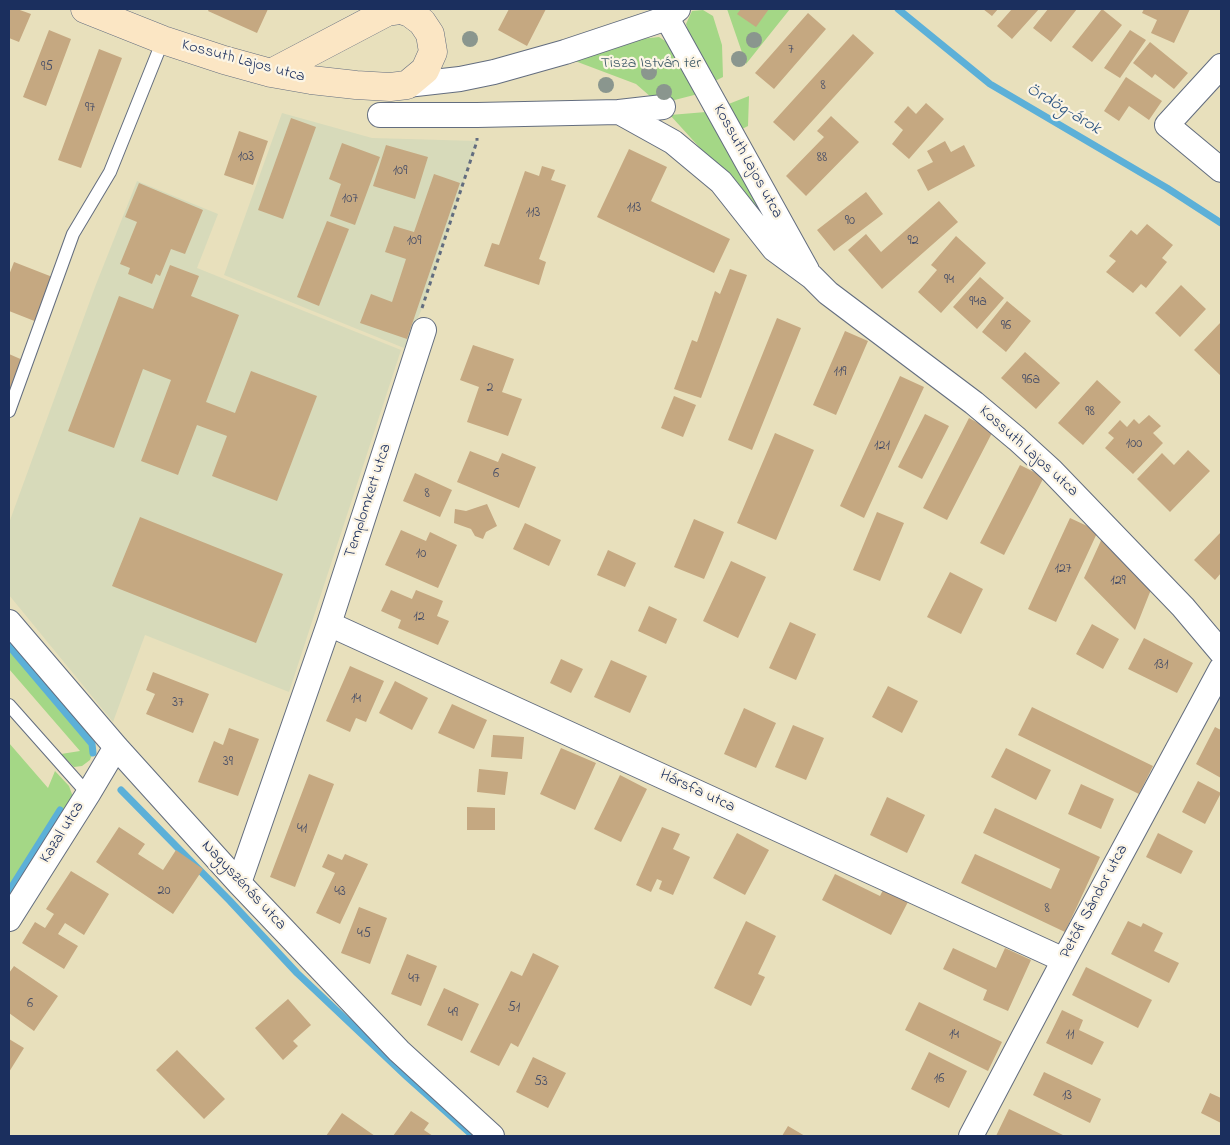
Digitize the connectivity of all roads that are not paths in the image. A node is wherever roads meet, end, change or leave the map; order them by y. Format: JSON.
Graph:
{"nodes":[{"id":1,"x":85,"y":9,"type":"edge"},
{"id":2,"x":400,"y":10,"type":"edge"},
{"id":3,"x":673,"y":13,"type":"edge"},
{"id":4,"x":163,"y":40,"type":"junction"},
{"id":5,"x":1221,"y":66,"type":"edge"},
{"id":6,"x":271,"y":73,"type":"junction"},
{"id":7,"x":407,"y":85,"type":"junction"},
{"id":8,"x":663,"y":107,"type":"dead end"},
{"id":9,"x":619,"y":112,"type":"junction"},
{"id":10,"x":380,"y":115,"type":"dead end"},
{"id":11,"x":1221,"y":170,"type":"edge"},
{"id":12,"x":812,"y":277,"type":"junction"},
{"id":13,"x":424,"y":330,"type":"road end"},
{"id":14,"x":9,"y":411,"type":"edge"},
{"id":15,"x":9,"y":622,"type":"edge"},
{"id":16,"x":329,"y":624,"type":"junction"},
{"id":17,"x":1221,"y":652,"type":"edge"},
{"id":18,"x":1221,"y":669,"type":"edge"},
{"id":19,"x":9,"y":705,"type":"edge"},
{"id":20,"x":116,"y":747,"type":"junction"},
{"id":21,"x":88,"y":794,"type":"junction"},
{"id":22,"x":239,"y":883,"type":"junction"},
{"id":23,"x":9,"y":919,"type":"edge"},
{"id":24,"x":1064,"y":960,"type":"junction"},
{"id":25,"x":492,"y":1136,"type":"edge"},
{"id":26,"x":971,"y":1136,"type":"edge"}],
"edges":[{"from":1,"to":4,"type":"street","name":"Kossuth Lajos utca"},
{"from":2,"to":6,"type":"street"},
{"from":2,"to":7,"type":"street"},
{"from":3,"to":7,"type":"street"},
{"from":3,"to":12,"type":"street","name":"Kossuth Lajos utca"},
{"from":4,"to":6,"type":"street","name":"Kossuth Lajos utca"},
{"from":4,"to":14,"type":"lane"},
{"from":5,"to":11,"type":"street"},
{"from":6,"to":7,"type":"street","name":"Kossuth Lajos utca"},
{"from":8,"to":9,"type":"street"},
{"from":9,"to":10,"type":"street"},
{"from":9,"to":12,"type":"street","name":"Kossuth Lajos utca"},
{"from":12,"to":17,"type":"street","name":"Kossuth Lajos utca"},
{"from":13,"to":16,"type":"street","name":"Templomkert utca"},
{"from":15,"to":20,"type":"street","name":"Nagyszénás utca"},
{"from":16,"to":22,"type":"street","name":"Templomkert utca"},
{"from":16,"to":24,"type":"street","name":"Hársfa utca"},
{"from":18,"to":24,"type":"street","name":"Petőfi Sándor utca"},
{"from":19,"to":21,"type":"lane"},
{"from":20,"to":21,"type":"street","name":"Kazal utca"},
{"from":20,"to":22,"type":"street","name":"Nagyszénás utca"},
{"from":21,"to":23,"type":"street","name":"Kazal utca"},
{"from":22,"to":25,"type":"street","name":"Nagyszénás utca"},
{"from":24,"to":26,"type":"street","name":"Petőfi Sándor utca"}]}
